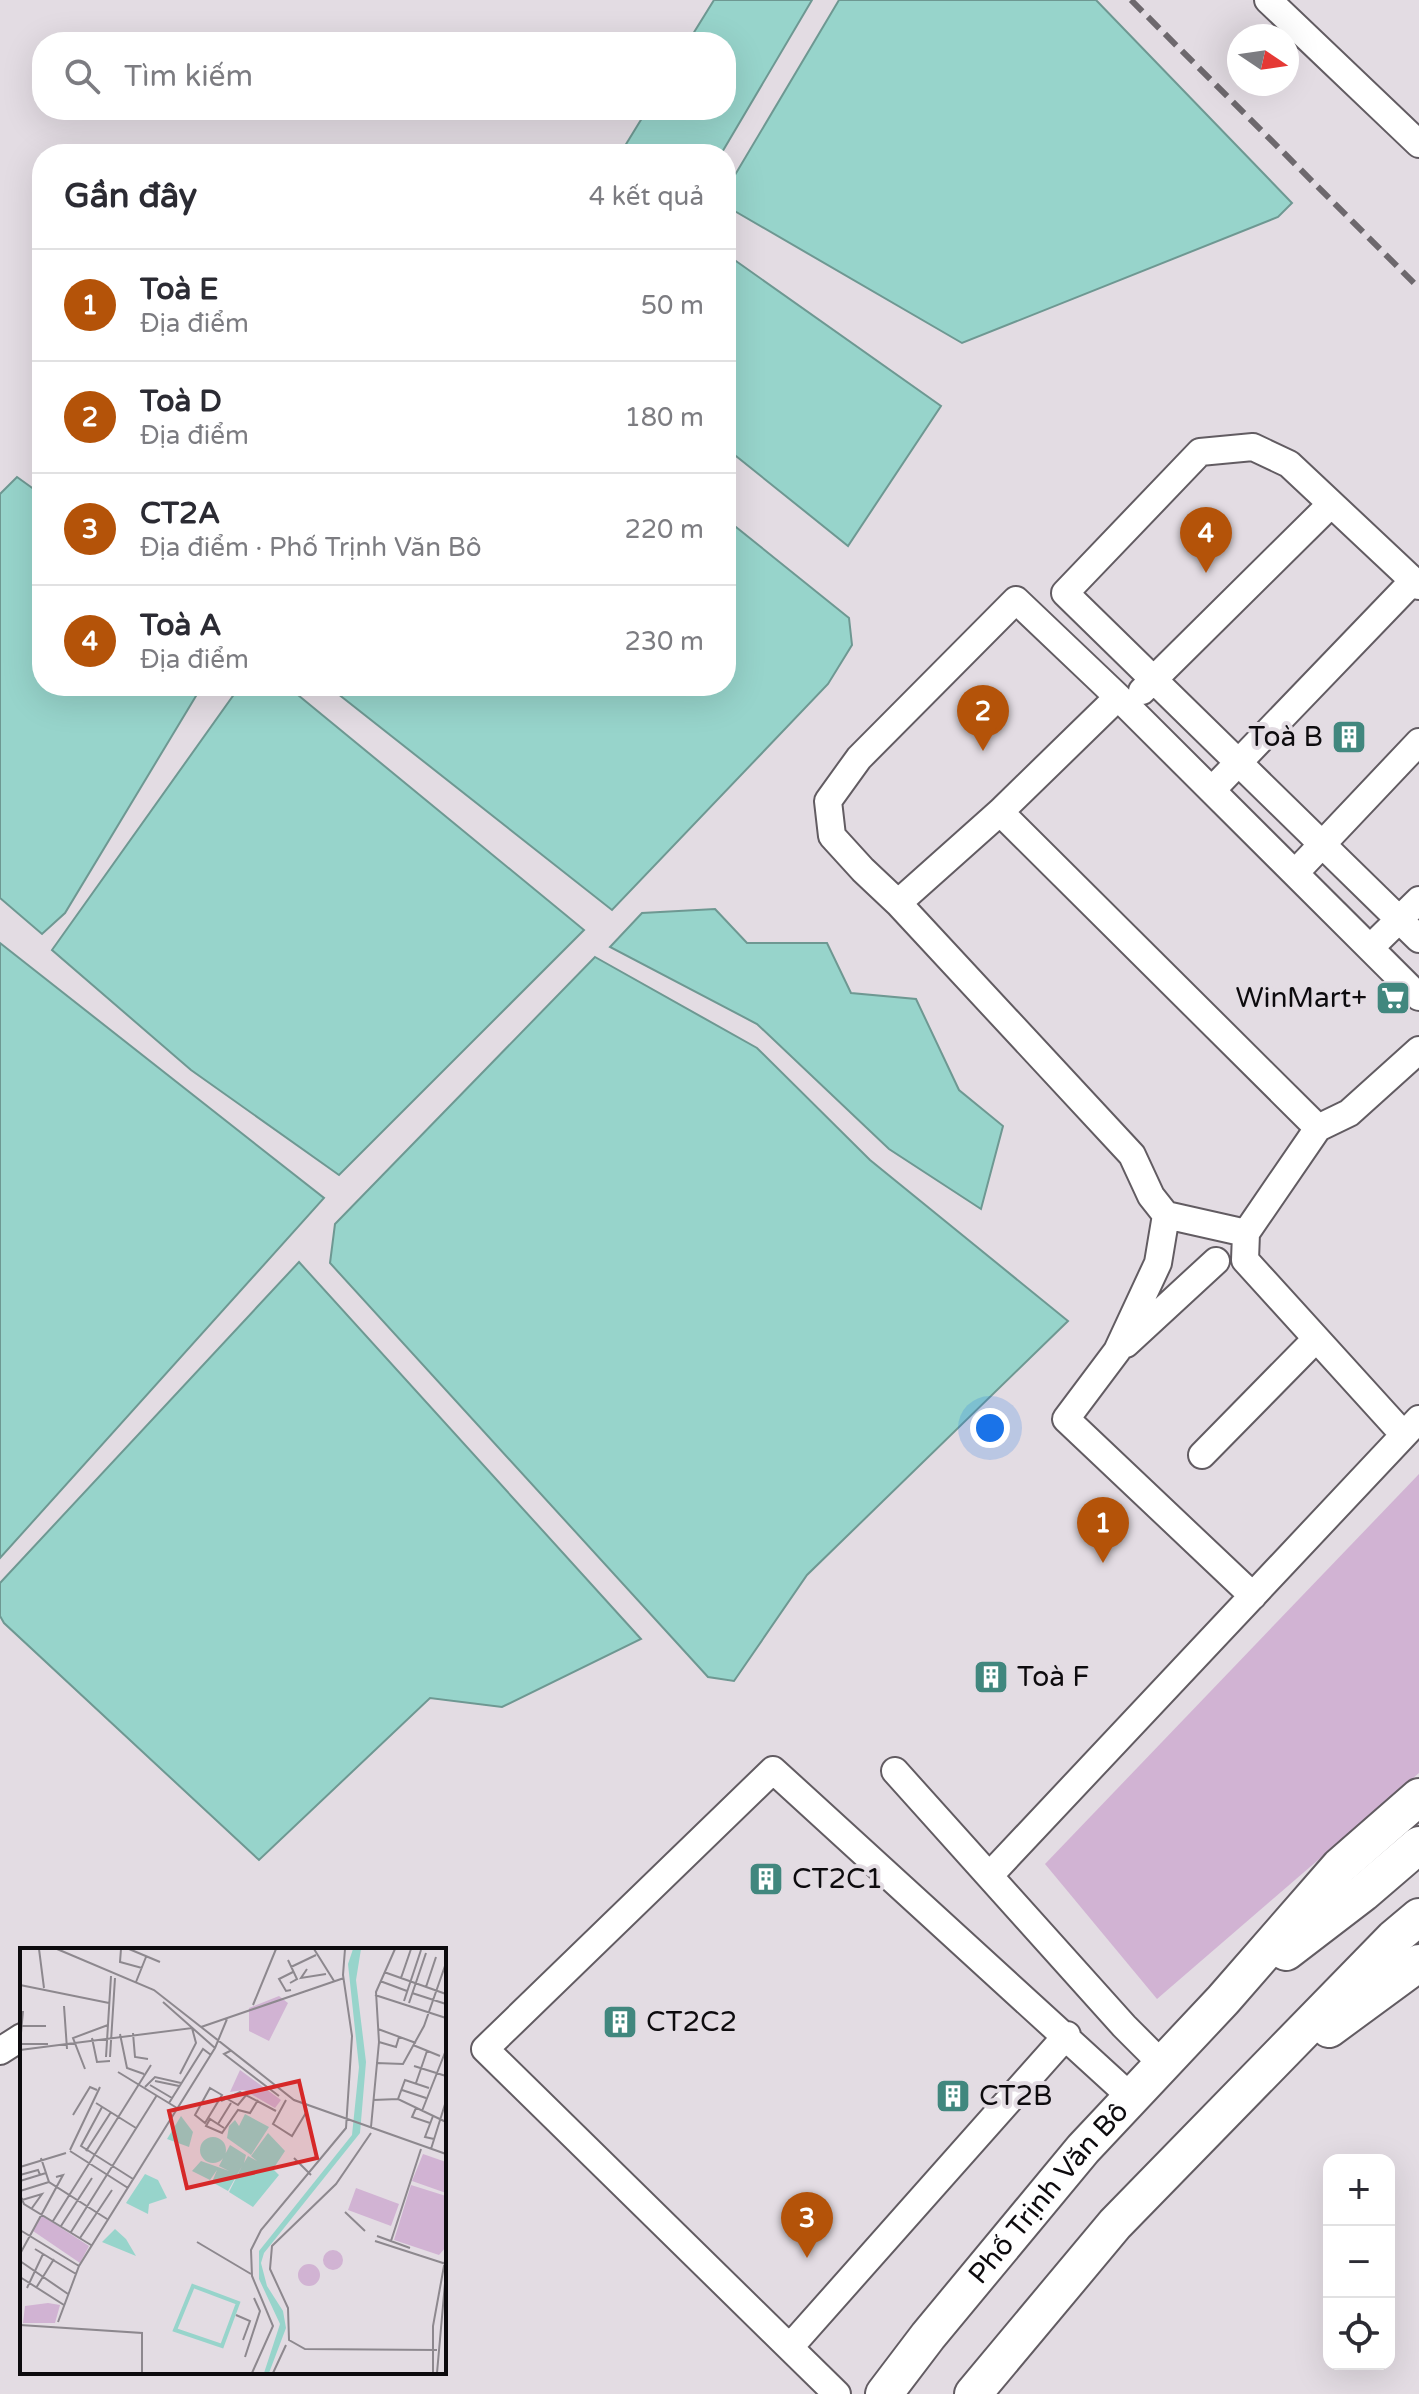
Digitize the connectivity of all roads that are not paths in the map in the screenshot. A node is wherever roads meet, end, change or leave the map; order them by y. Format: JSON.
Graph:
{"nodes":[{"id":1,"x":1268,"y":0,"type":"edge"},
{"id":2,"x":1419,"y":144,"type":"edge"},
{"id":3,"x":1330,"y":505,"type":"junction"},
{"id":4,"x":1416,"y":584,"type":"edge"},
{"id":5,"x":1154,"y":679,"type":"junction"},
{"id":6,"x":1122,"y":701,"type":"junction"},
{"id":7,"x":1419,"y":742,"type":"edge"},
{"id":8,"x":1240,"y":764,"type":"junction"},
{"id":9,"x":1212,"y":790,"type":"junction"},
{"id":10,"x":1000,"y":812,"type":"junction"},
{"id":11,"x":1322,"y":844,"type":"junction"},
{"id":12,"x":1295,"y":873,"type":"junction"},
{"id":13,"x":1419,"y":900,"type":"edge"},
{"id":14,"x":898,"y":903,"type":"junction"},
{"id":15,"x":1409,"y":930,"type":"edge"},
{"id":16,"x":1370,"y":948,"type":"junction"},
{"id":17,"x":1419,"y":997,"type":"edge"},
{"id":18,"x":1419,"y":1050,"type":"edge"},
{"id":19,"x":1318,"y":1128,"type":"junction"},
{"id":20,"x":1166,"y":1215,"type":"junction"},
{"id":21,"x":1246,"y":1233,"type":"junction"},
{"id":22,"x":1245,"y":1260,"type":"junction"},
{"id":23,"x":1216,"y":1261,"type":"junction"},
{"id":24,"x":1158,"y":1263,"type":"junction"},
{"id":25,"x":1316,"y":1339,"type":"junction"},
{"id":26,"x":1117,"y":1351,"type":"junction"},
{"id":27,"x":1412,"y":1427,"type":"edge"},
{"id":28,"x":1202,"y":1455,"type":"dead end"},
{"id":29,"x":1253,"y":1596,"type":"junction"},
{"id":30,"x":895,"y":1771,"type":"dead end"},
{"id":31,"x":1419,"y":1797,"type":"edge"},
{"id":32,"x":1419,"y":1845,"type":"edge"},
{"id":33,"x":990,"y":1875,"type":"junction"},
{"id":34,"x":1411,"y":1939,"type":"edge"},
{"id":35,"x":1223,"y":2000,"type":"junction"},
{"id":36,"x":1067,"y":2035,"type":"junction"},
{"id":37,"x":20,"y":2038,"type":"edge"},
{"id":38,"x":0,"y":2051,"type":"edge"},
{"id":39,"x":1163,"y":2065,"type":"junction"},
{"id":40,"x":1132,"y":2098,"type":"junction"},
{"id":41,"x":790,"y":2347,"type":"junction"},
{"id":42,"x":837,"y":2394,"type":"edge"},
{"id":43,"x":884,"y":2394,"type":"edge"},
{"id":44,"x":973,"y":2394,"type":"edge"}],
"edges":[{"from":1,"to":2,"type":"street"},
{"from":3,"to":4,"type":"street"},
{"from":3,"to":5,"type":"street"},
{"from":3,"to":5,"type":"street"},
{"from":4,"to":8,"type":"street"},
{"from":5,"to":6,"type":"street"},
{"from":5,"to":8,"type":"street"},
{"from":6,"to":9,"type":"street"},
{"from":6,"to":10,"type":"street"},
{"from":6,"to":14,"type":"street"},
{"from":7,"to":11,"type":"street"},
{"from":8,"to":9,"type":"street"},
{"from":8,"to":11,"type":"street"},
{"from":9,"to":12,"type":"street"},
{"from":10,"to":14,"type":"street"},
{"from":10,"to":19,"type":"street"},
{"from":11,"to":12,"type":"street"},
{"from":11,"to":15,"type":"street"},
{"from":12,"to":16,"type":"street"},
{"from":13,"to":15,"type":"street"},
{"from":14,"to":20,"type":"street"},
{"from":15,"to":16,"type":"street"},
{"from":16,"to":17,"type":"street"},
{"from":18,"to":19,"type":"street"},
{"from":19,"to":21,"type":"street"},
{"from":20,"to":21,"type":"street"},
{"from":20,"to":24,"type":"street"},
{"from":21,"to":22,"type":"street"},
{"from":22,"to":23,"type":"street"},
{"from":22,"to":25,"type":"street"},
{"from":23,"to":24,"type":"street"},
{"from":23,"to":26,"type":"street"},
{"from":24,"to":26,"type":"street"},
{"from":25,"to":27,"type":"street"},
{"from":25,"to":28,"type":"street"},
{"from":26,"to":29,"type":"street"},
{"from":27,"to":29,"type":"street"},
{"from":29,"to":33,"type":"street"},
{"from":30,"to":33,"type":"street"},
{"from":31,"to":35,"type":"main road","name":"Phố Trịnh Văn Bô"},
{"from":32,"to":35,"type":"main road","name":"Phố Trịnh Văn Bô"},
{"from":33,"to":39,"type":"street"},
{"from":34,"to":44,"type":"main road"},
{"from":35,"to":39,"type":"main road","name":"Phố Trịnh Văn Bô"},
{"from":36,"to":40,"type":"street"},
{"from":36,"to":41,"type":"street"},
{"from":36,"to":41,"type":"street"},
{"from":37,"to":38,"type":"street"},
{"from":39,"to":40,"type":"main road","name":"Phố Trịnh Văn Bô"},
{"from":40,"to":43,"type":"main road","name":"Phố Trịnh Văn Bô"},
{"from":41,"to":42,"type":"street"}]}
